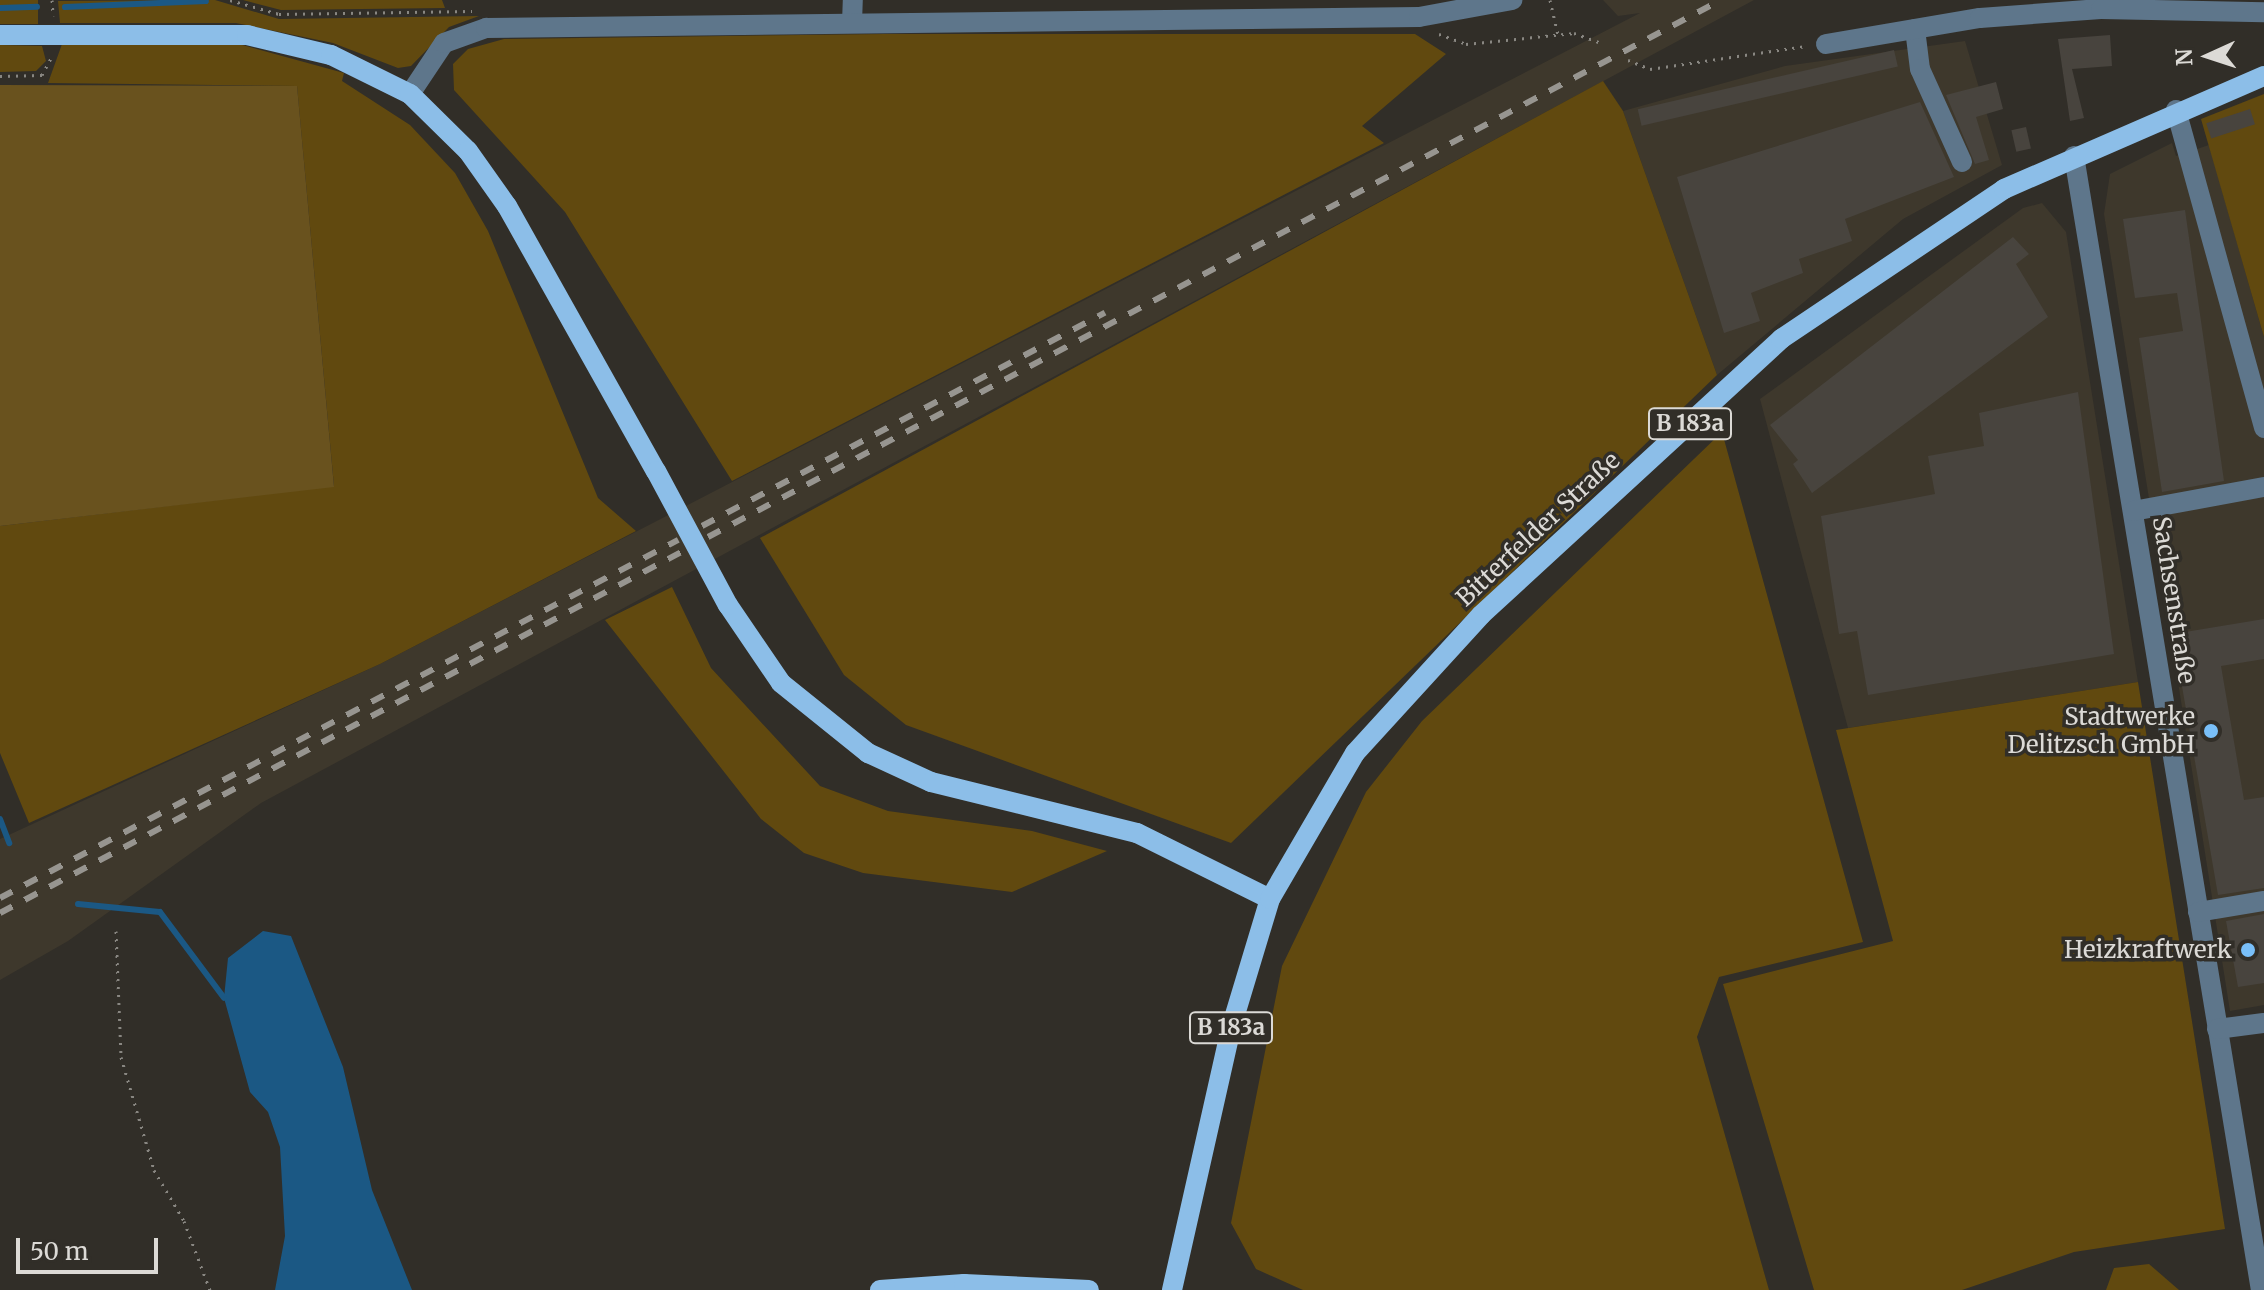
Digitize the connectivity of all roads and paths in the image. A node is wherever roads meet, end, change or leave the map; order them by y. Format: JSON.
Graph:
{"nodes":[{"id":1,"x":853,"y":0,"type":"edge"},
{"id":2,"x":1068,"y":0,"type":"edge"},
{"id":3,"x":1465,"y":0,"type":"edge"},
{"id":4,"x":1512,"y":0,"type":"edge"},
{"id":5,"x":1550,"y":0,"type":"edge"},
{"id":6,"x":2264,"y":12,"type":"edge"},
{"id":7,"x":1443,"y":16,"type":"junction"},
{"id":8,"x":1419,"y":17,"type":"junction"},
{"id":9,"x":1073,"y":21,"type":"junction"},
{"id":10,"x":852,"y":23,"type":"junction"},
{"id":11,"x":1915,"y":29,"type":"junction"},
{"id":12,"x":53,"y":34,"type":"junction"},
{"id":13,"x":0,"y":35,"type":"edge"},
{"id":14,"x":1558,"y":36,"type":"junction"},
{"id":15,"x":1599,"y":42,"type":"dead end"},
{"id":16,"x":1826,"y":44,"type":"joint"},
{"id":17,"x":1628,"y":60,"type":"dead end"},
{"id":18,"x":0,"y":76,"type":"edge"},
{"id":19,"x":2264,"y":76,"type":"edge"},
{"id":20,"x":410,"y":94,"type":"junction"},
{"id":21,"x":2176,"y":110,"type":"junction"},
{"id":22,"x":2074,"y":156,"type":"junction"},
{"id":23,"x":1962,"y":162,"type":"dead end"},
{"id":24,"x":2264,"y":428,"type":"edge"},
{"id":25,"x":2264,"y":487,"type":"edge"},
{"id":26,"x":2133,"y":511,"type":"junction"},
{"id":27,"x":1270,"y":899,"type":"junction"},
{"id":28,"x":2264,"y":901,"type":"edge"},
{"id":29,"x":2198,"y":912,"type":"junction"},
{"id":30,"x":116,"y":931,"type":"dead end"},
{"id":31,"x":2264,"y":1023,"type":"edge"},
{"id":32,"x":2217,"y":1029,"type":"junction"},
{"id":33,"x":210,"y":1290,"type":"edge"},
{"id":34,"x":880,"y":1290,"type":"edge"},
{"id":35,"x":1089,"y":1290,"type":"edge"},
{"id":36,"x":1172,"y":1290,"type":"edge"},
{"id":37,"x":2261,"y":1290,"type":"edge"}],
"edges":[{"from":1,"to":10,"type":"street"},
{"from":2,"to":9,"type":"street"},
{"from":3,"to":7,"type":"street"},
{"from":4,"to":7,"type":"street"},
{"from":5,"to":14,"type":"path"},
{"from":6,"to":11,"type":"street"},
{"from":7,"to":8,"type":"street"},
{"from":8,"to":9,"type":"street"},
{"from":8,"to":14,"type":"path"},
{"from":9,"to":10,"type":"street"},
{"from":10,"to":20,"type":"street"},
{"from":11,"to":16,"type":"street"},
{"from":11,"to":23,"type":"street"},
{"from":12,"to":13,"type":"main road"},
{"from":12,"to":18,"type":"path"},
{"from":12,"to":20,"type":"main road"},
{"from":14,"to":15,"type":"path"},
{"from":16,"to":17,"type":"path"},
{"from":19,"to":21,"type":"main road","name":"Bitterfelder Straße","number":"B 183a"},
{"from":20,"to":27,"type":"main road","bridge":true},
{"from":21,"to":22,"type":"main road","name":"Bitterfelder Straße","number":"B 183a"},
{"from":21,"to":24,"type":"street"},
{"from":22,"to":26,"type":"street","name":"Sachsenstraße"},
{"from":22,"to":27,"type":"main road","name":"Bitterfelder Straße","number":"B 183a"},
{"from":25,"to":26,"type":"street"},
{"from":26,"to":29,"type":"street","name":"Sachsenstraße"},
{"from":27,"to":36,"type":"main road","name":"Bitterfelder Straße","number":"B 183a"},
{"from":28,"to":29,"type":"street"},
{"from":29,"to":32,"type":"street","name":"Sachsenstraße"},
{"from":30,"to":33,"type":"path"},
{"from":31,"to":32,"type":"street"},
{"from":32,"to":37,"type":"street","name":"Sachsenstraße"},
{"from":34,"to":35,"type":"main road"}]}
